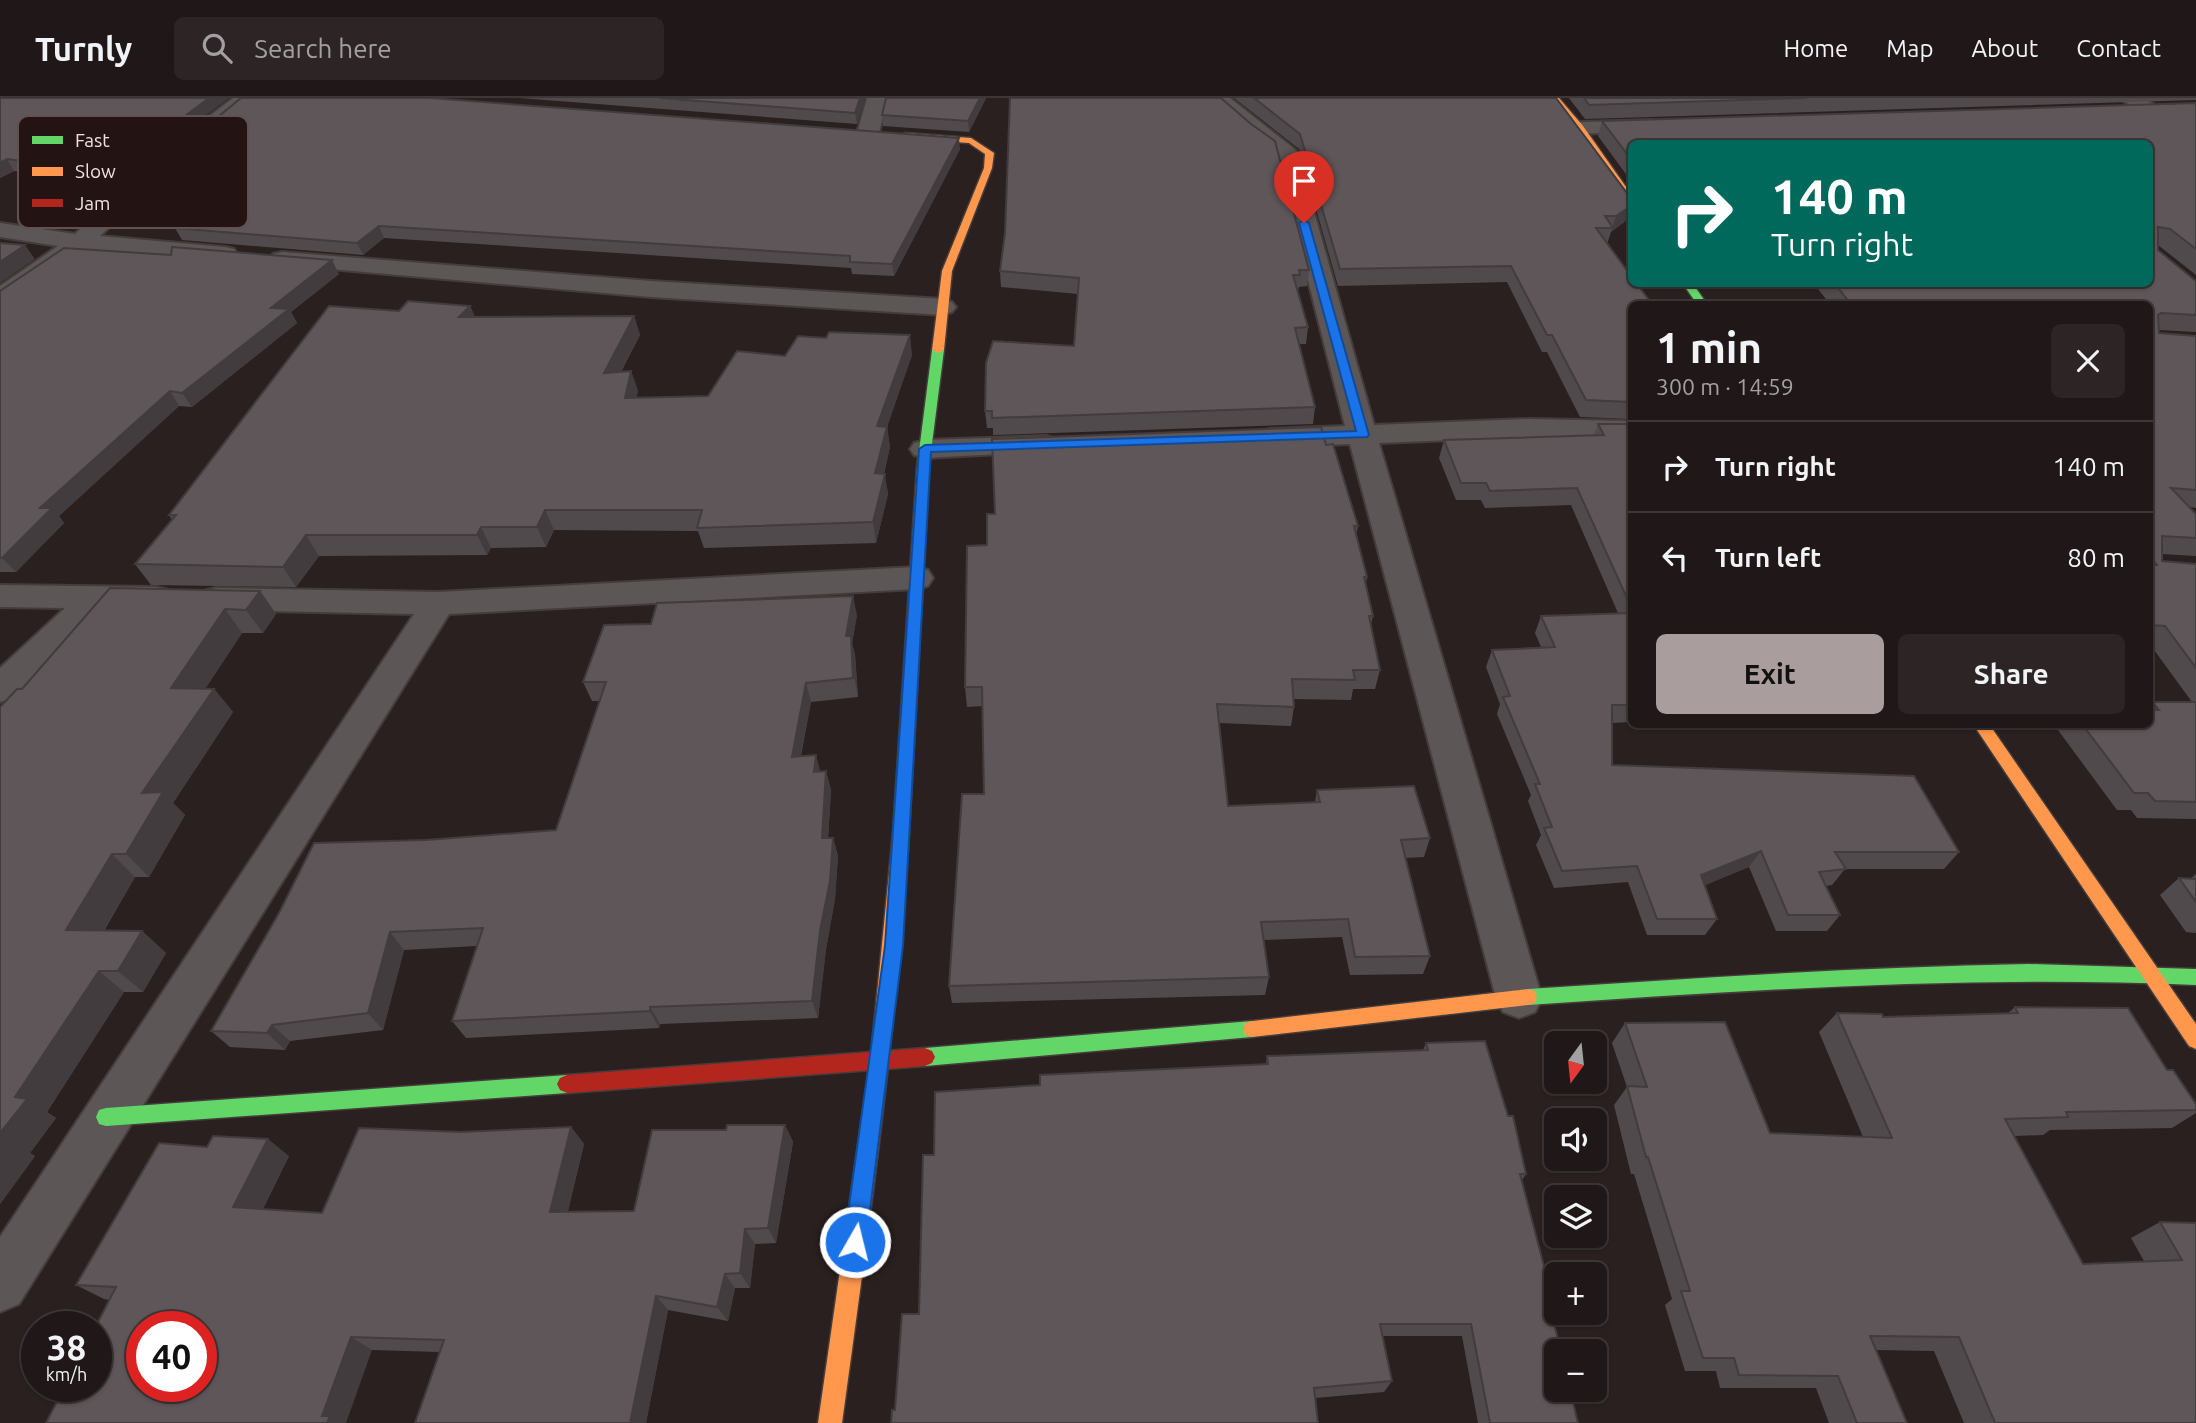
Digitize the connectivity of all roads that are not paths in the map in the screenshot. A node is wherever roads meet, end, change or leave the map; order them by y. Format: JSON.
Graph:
{"nodes":[{"id":1,"x":246,"y":98,"type":"edge"},
{"id":2,"x":877,"y":98,"type":"edge"},
{"id":3,"x":1218,"y":98,"type":"edge"},
{"id":4,"x":1555,"y":98,"type":"edge"},
{"id":5,"x":2129,"y":98,"type":"edge"},
{"id":6,"x":2185,"y":110,"type":"edge"},
{"id":7,"x":2112,"y":113,"type":"edge"},
{"id":8,"x":2154,"y":113,"type":"junction"},
{"id":9,"x":223,"y":116,"type":"edge"},
{"id":10,"x":1676,"y":125,"type":"edge"},
{"id":11,"x":1580,"y":128,"type":"junction"},
{"id":12,"x":874,"y":133,"type":"joint"},
{"id":13,"x":2196,"y":139,"type":"edge"},
{"id":14,"x":1628,"y":197,"type":"edge"},
{"id":15,"x":95,"y":228,"type":"edge"},
{"id":16,"x":0,"y":230,"type":"edge"},
{"id":17,"x":80,"y":242,"type":"junction"},
{"id":18,"x":0,"y":298,"type":"edge"},
{"id":19,"x":943,"y":307,"type":"junction"},
{"id":20,"x":1628,"y":430,"type":"edge"},
{"id":21,"x":1363,"y":435,"type":"junction"},
{"id":22,"x":1240,"y":439,"type":"edge"},
{"id":23,"x":1076,"y":444,"type":"edge"},
{"id":24,"x":925,"y":449,"type":"junction"},
{"id":25,"x":916,"y":578,"type":"junction"},
{"id":26,"x":0,"y":596,"type":"edge"},
{"id":27,"x":98,"y":597,"type":"junction"},
{"id":28,"x":439,"y":603,"type":"junction"},
{"id":29,"x":0,"y":689,"type":"edge"},
{"id":30,"x":1983,"y":728,"type":"edge"},
{"id":31,"x":2148,"y":974,"type":"junction"},
{"id":32,"x":2196,"y":978,"type":"edge"},
{"id":33,"x":1519,"y":998,"type":"junction"},
{"id":34,"x":2196,"y":1040,"type":"edge"},
{"id":35,"x":881,"y":1061,"type":"junction"},
{"id":36,"x":106,"y":1116,"type":"junction"},
{"id":37,"x":0,"y":1285,"type":"edge"},
{"id":38,"x":830,"y":1423,"type":"edge"}],
"edges":[{"from":1,"to":9,"type":"street"},
{"from":2,"to":12,"type":"street"},
{"from":3,"to":21,"type":"street"},
{"from":4,"to":11,"type":"street"},
{"from":5,"to":8,"type":"street"},
{"from":6,"to":8,"type":"street"},
{"from":7,"to":8,"type":"street"},
{"from":8,"to":13,"type":"street"},
{"from":10,"to":11,"type":"street"},
{"from":11,"to":14,"type":"street"},
{"from":12,"to":19,"type":"street"},
{"from":15,"to":17,"type":"street"},
{"from":16,"to":17,"type":"street"},
{"from":17,"to":18,"type":"street"},
{"from":17,"to":19,"type":"street"},
{"from":19,"to":24,"type":"street"},
{"from":20,"to":21,"type":"street"},
{"from":21,"to":22,"type":"street"},
{"from":21,"to":33,"type":"street"},
{"from":23,"to":24,"type":"street"},
{"from":24,"to":25,"type":"street"},
{"from":25,"to":28,"type":"street"},
{"from":25,"to":35,"type":"street"},
{"from":26,"to":27,"type":"street"},
{"from":27,"to":28,"type":"street"},
{"from":27,"to":29,"type":"street"},
{"from":28,"to":36,"type":"street"},
{"from":30,"to":31,"type":"street"},
{"from":31,"to":32,"type":"street"},
{"from":31,"to":33,"type":"street"},
{"from":31,"to":34,"type":"street"},
{"from":33,"to":35,"type":"street"},
{"from":35,"to":36,"type":"street"},
{"from":35,"to":38,"type":"street"},
{"from":36,"to":37,"type":"street"}]}
